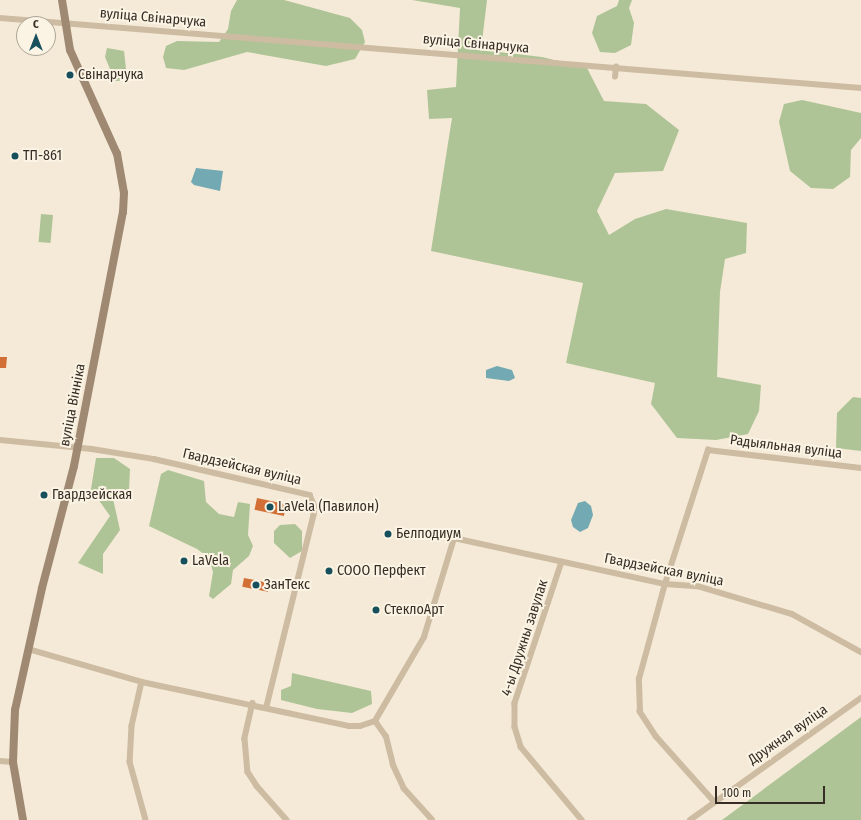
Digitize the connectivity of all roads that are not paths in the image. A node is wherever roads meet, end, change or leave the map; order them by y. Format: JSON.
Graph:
{"nodes":[{"id":1,"x":62,"y":0,"type":"edge"},
{"id":2,"x":0,"y":18,"type":"edge"},
{"id":3,"x":64,"y":23,"type":"junction"},
{"id":4,"x":616,"y":67,"type":"junction"},
{"id":5,"x":615,"y":77,"type":"dead end"},
{"id":6,"x":861,"y":88,"type":"edge"},
{"id":7,"x":0,"y":440,"type":"edge"},
{"id":8,"x":78,"y":447,"type":"junction"},
{"id":9,"x":861,"y":468,"type":"edge"},
{"id":10,"x":562,"y":562,"type":"junction"},
{"id":11,"x":664,"y":584,"type":"junction"},
{"id":12,"x":28,"y":649,"type":"junction"},
{"id":13,"x":861,"y":652,"type":"edge"},
{"id":14,"x":142,"y":682,"type":"junction"},
{"id":15,"x":861,"y":698,"type":"edge"},
{"id":16,"x":253,"y":703,"type":"junction"},
{"id":17,"x":267,"y":706,"type":"junction"},
{"id":18,"x":375,"y":721,"type":"junction"},
{"id":19,"x":0,"y":761,"type":"edge"},
{"id":20,"x":13,"y":762,"type":"junction"},
{"id":21,"x":714,"y":802,"type":"junction"},
{"id":22,"x":23,"y":820,"type":"edge"},
{"id":23,"x":146,"y":820,"type":"edge"},
{"id":24,"x":287,"y":820,"type":"edge"},
{"id":25,"x":432,"y":820,"type":"edge"},
{"id":26,"x":582,"y":820,"type":"edge"},
{"id":27,"x":690,"y":820,"type":"edge"}],
"edges":[{"from":1,"to":3,"type":"street","name":"вуліца Вінніка"},
{"from":2,"to":3,"type":"street","name":"вуліца Свінарчука"},
{"from":3,"to":4,"type":"street","name":"вуліца Свінарчука"},
{"from":3,"to":8,"type":"street","name":"вуліца Вінніка"},
{"from":4,"to":5,"type":"street"},
{"from":4,"to":6,"type":"street","name":"вуліца Свінарчука"},
{"from":7,"to":8,"type":"street","name":"Гвардзейская вуліца"},
{"from":8,"to":12,"type":"street","name":"вуліца Вінніка"},
{"from":8,"to":17,"type":"street","name":"Гвардзейская вуліца"},
{"from":9,"to":11,"type":"street","name":"Радыяльная вуліца"},
{"from":10,"to":11,"type":"street","name":"Гвардзейская вуліца"},
{"from":10,"to":18,"type":"street","name":"Гвардзейская вуліца"},
{"from":10,"to":26,"type":"street","name":"4-ы Дружны завулак"},
{"from":11,"to":13,"type":"street","name":"Гвардзейская вуліца"},
{"from":11,"to":21,"type":"street"},
{"from":12,"to":14,"type":"street"},
{"from":12,"to":20,"type":"street","name":"вуліца Вінніка"},
{"from":14,"to":16,"type":"street"},
{"from":14,"to":23,"type":"street"},
{"from":15,"to":21,"type":"street","name":"Дружная вуліца"},
{"from":16,"to":17,"type":"street"},
{"from":16,"to":24,"type":"street"},
{"from":17,"to":18,"type":"street"},
{"from":18,"to":25,"type":"street"},
{"from":19,"to":20,"type":"street"},
{"from":20,"to":22,"type":"street","name":"вуліца Вінніка"},
{"from":21,"to":27,"type":"street","name":"Дружная вуліца"}]}
